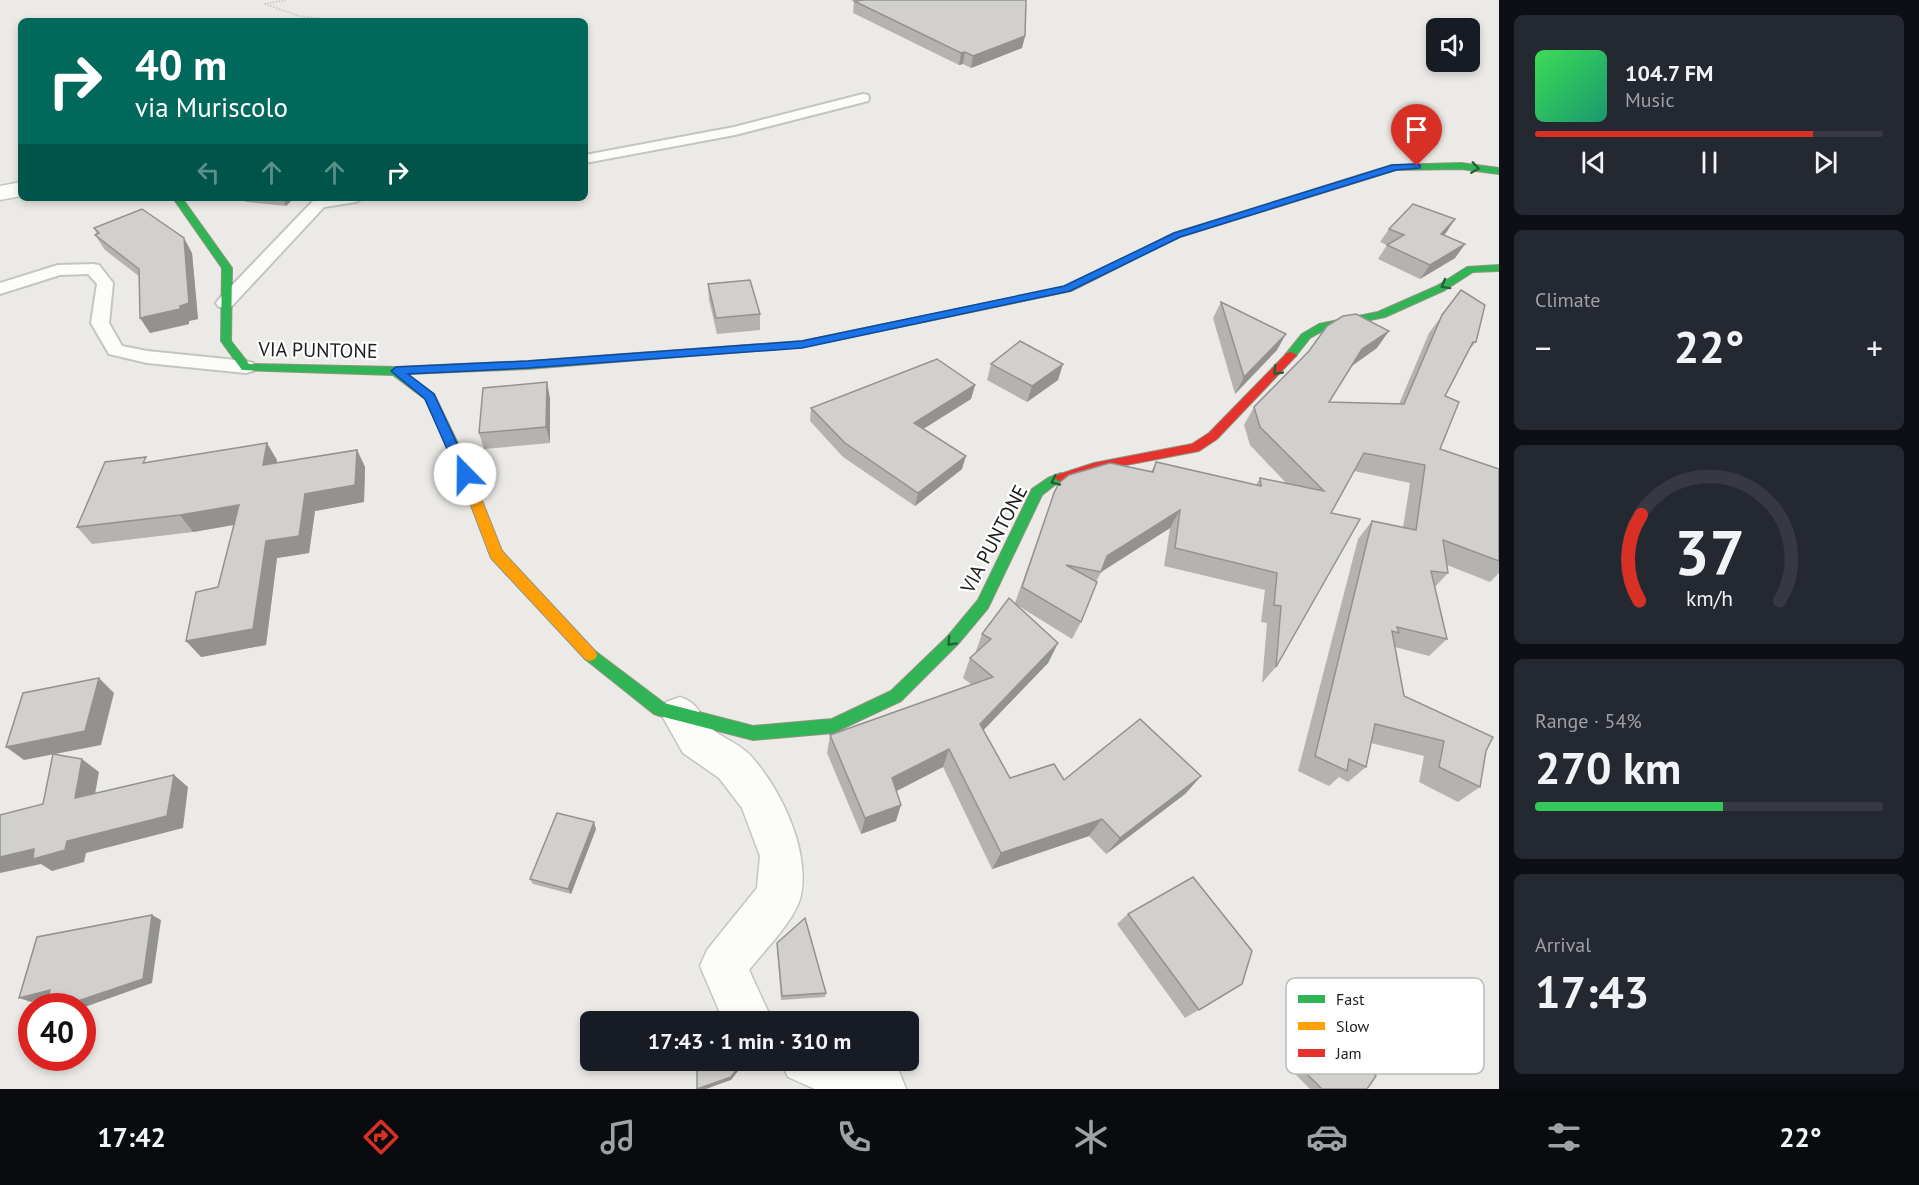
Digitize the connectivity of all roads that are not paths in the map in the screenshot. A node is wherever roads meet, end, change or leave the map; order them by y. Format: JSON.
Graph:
{"nodes":[{"id":1,"x":863,"y":98,"type":"dead end"},
{"id":2,"x":588,"y":158,"type":"edge"},
{"id":3,"x":1499,"y":171,"type":"edge"},
{"id":4,"x":18,"y":190,"type":"edge"},
{"id":5,"x":0,"y":193,"type":"edge"},
{"id":6,"x":179,"y":201,"type":"edge"},
{"id":7,"x":320,"y":201,"type":"edge"},
{"id":8,"x":1499,"y":268,"type":"edge"},
{"id":9,"x":0,"y":289,"type":"edge"},
{"id":10,"x":225,"y":303,"type":"junction"},
{"id":11,"x":246,"y":367,"type":"junction"},
{"id":12,"x":396,"y":371,"type":"junction"},
{"id":13,"x":680,"y":714,"type":"junction"},
{"id":14,"x":744,"y":1011,"type":"edge"},
{"id":15,"x":831,"y":1071,"type":"edge"},
{"id":16,"x":881,"y":1089,"type":"edge"}],
"edges":[{"from":1,"to":2,"type":"lane"},
{"from":12,"to":3,"type":"street","one_way":true},
{"from":4,"to":5,"type":"street"},
{"from":6,"to":10,"type":"street"},
{"from":7,"to":10,"type":"lane"},
{"from":8,"to":13,"type":"street","name":"VIA PUNTONE","one_way":true},
{"from":9,"to":11,"type":"lane"},
{"from":10,"to":11,"type":"street"},
{"from":11,"to":12,"type":"street","name":"VIA PUNTONE"},
{"from":12,"to":13,"type":"street","name":"VIA PUNTONE"},
{"from":13,"to":14,"type":"street"},
{"from":15,"to":16,"type":"street"}]}
